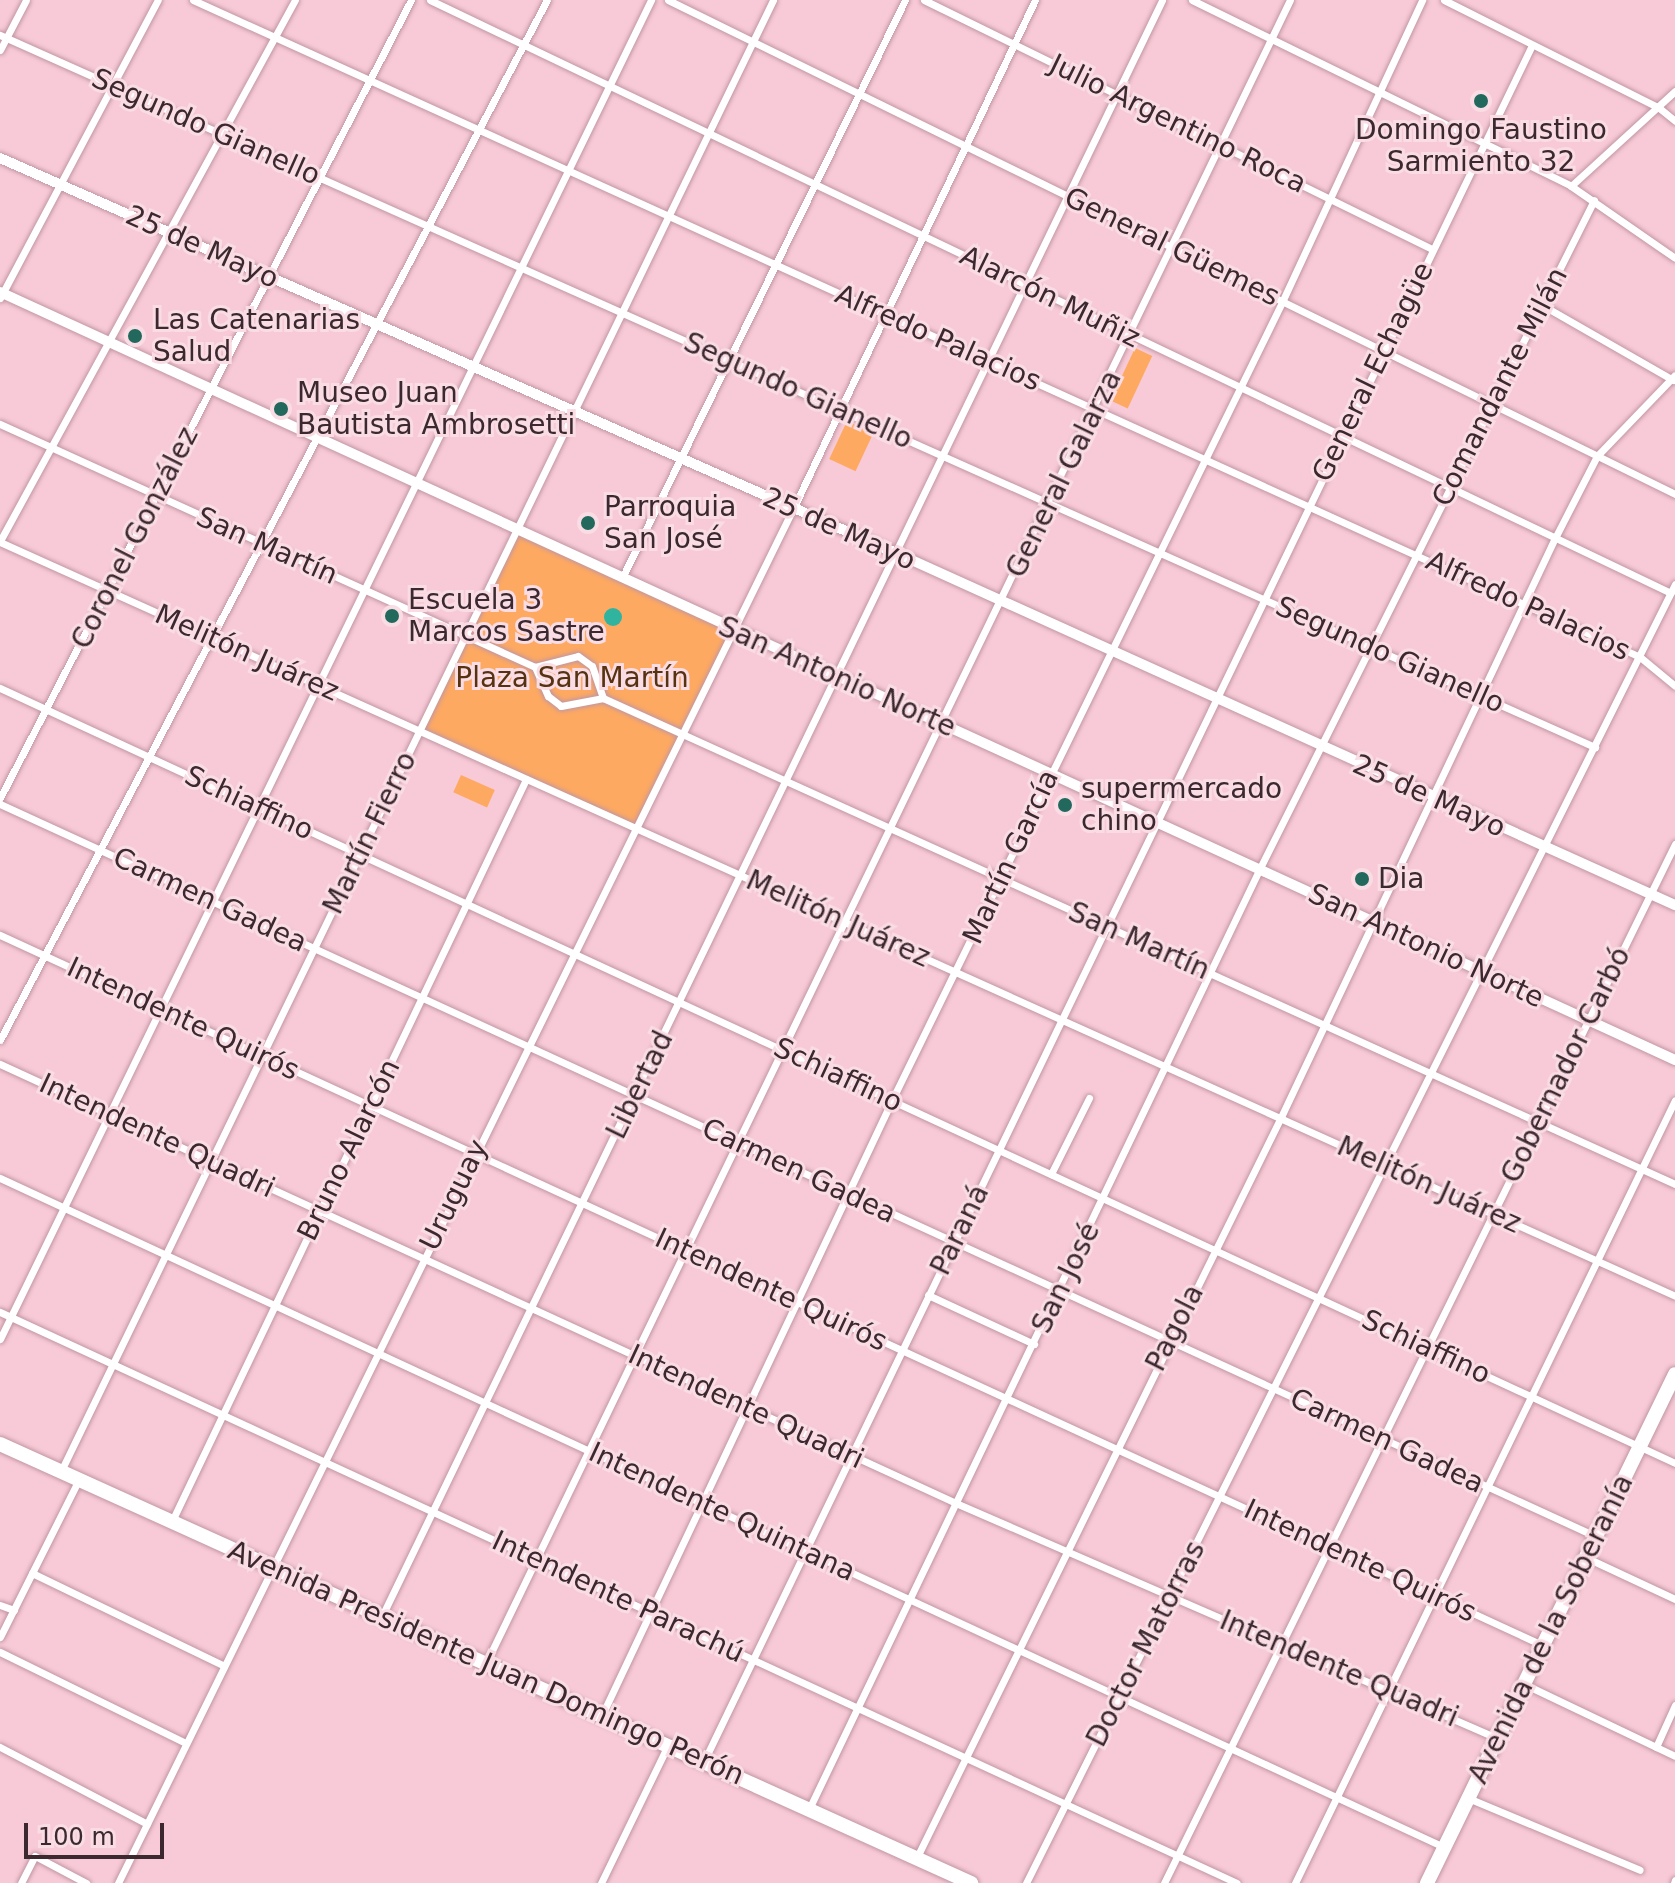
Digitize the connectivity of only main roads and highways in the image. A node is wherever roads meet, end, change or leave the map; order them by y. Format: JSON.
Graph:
{"nodes":[{"id":1,"x":1675,"y":1374,"type":"edge"},
{"id":2,"x":0,"y":1444,"type":"edge"},
{"id":3,"x":971,"y":1883,"type":"edge"},
{"id":4,"x":1427,"y":1883,"type":"edge"}],
"edges":[{"from":1,"to":4,"type":"highway","name":"Avenida de la Soberanía"},
{"from":2,"to":3,"type":"highway","name":"Avenida Presidente Juan Domingo Perón"}]}
